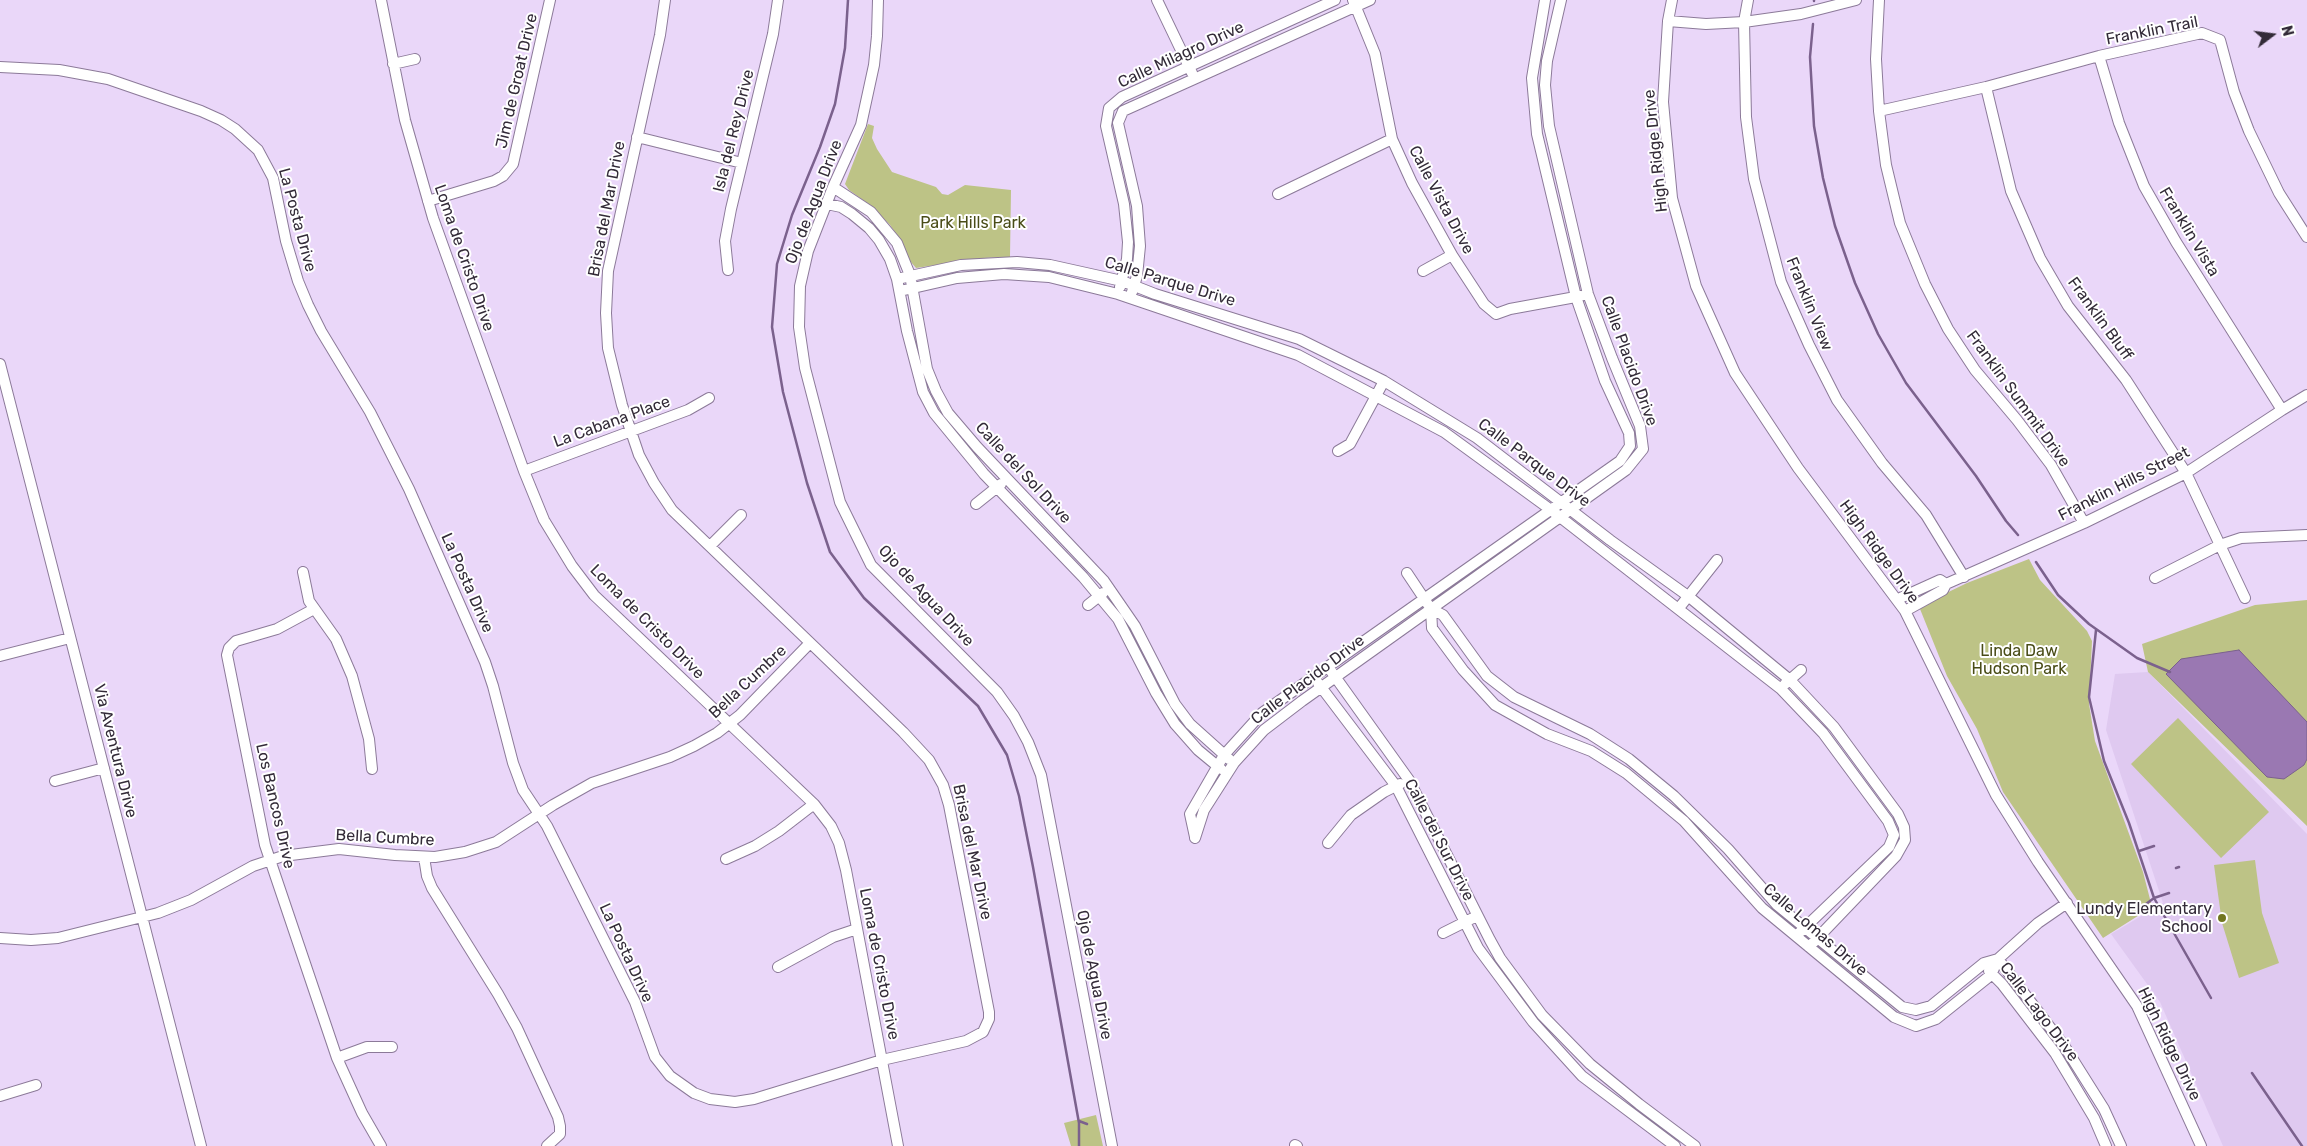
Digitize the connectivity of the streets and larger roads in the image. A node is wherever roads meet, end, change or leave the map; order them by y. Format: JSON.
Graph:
{"nodes":[{"id":1,"x":381,"y":0,"type":"edge"},
{"id":2,"x":550,"y":0,"type":"edge"},
{"id":3,"x":665,"y":0,"type":"edge"},
{"id":4,"x":778,"y":0,"type":"edge"},
{"id":5,"x":878,"y":0,"type":"edge"},
{"id":6,"x":1157,"y":0,"type":"edge"},
{"id":7,"x":1335,"y":0,"type":"edge"},
{"id":8,"x":1370,"y":0,"type":"edge"},
{"id":9,"x":1545,"y":0,"type":"edge"},
{"id":10,"x":1561,"y":0,"type":"edge"},
{"id":11,"x":1672,"y":0,"type":"edge"},
{"id":12,"x":1748,"y":0,"type":"edge"},
{"id":13,"x":1856,"y":0,"type":"edge"},
{"id":14,"x":1879,"y":0,"type":"edge"},
{"id":15,"x":1354,"y":4,"type":"edge"},
{"id":16,"x":1668,"y":21,"type":"junction"},
{"id":17,"x":1744,"y":22,"type":"junction"},
{"id":18,"x":1268,"y":31,"type":"junction"},
{"id":19,"x":1273,"y":43,"type":"junction"},
{"id":20,"x":2099,"y":56,"type":"junction"},
{"id":21,"x":1534,"y":58,"type":"junction"},
{"id":22,"x":415,"y":59,"type":"dead end"},
{"id":23,"x":1547,"y":61,"type":"junction"},
{"id":24,"x":392,"y":64,"type":"junction"},
{"id":25,"x":0,"y":67,"type":"edge"},
{"id":26,"x":1189,"y":67,"type":"junction"},
{"id":27,"x":1194,"y":78,"type":"junction"},
{"id":28,"x":1986,"y":87,"type":"junction"},
{"id":29,"x":1109,"y":108,"type":"junction"},
{"id":30,"x":1879,"y":111,"type":"junction"},
{"id":31,"x":1121,"y":114,"type":"junction"},
{"id":32,"x":637,"y":137,"type":"junction"},
{"id":33,"x":1392,"y":139,"type":"junction"},
{"id":34,"x":742,"y":163,"type":"junction"},
{"id":35,"x":1560,"y":172,"type":"junction"},
{"id":36,"x":1547,"y":174,"type":"junction"},
{"id":37,"x":833,"y":187,"type":"junction"},
{"id":38,"x":1278,"y":194,"type":"dead end"},
{"id":39,"x":428,"y":201,"type":"junction"},
{"id":40,"x":1136,"y":201,"type":"junction"},
{"id":41,"x":827,"y":204,"type":"junction"},
{"id":42,"x":1124,"y":204,"type":"junction"},
{"id":43,"x":2307,"y":237,"type":"edge"},
{"id":44,"x":1452,"y":255,"type":"junction"},
{"id":45,"x":985,"y":263,"type":"junction"},
{"id":46,"x":1050,"y":266,"type":"junction"},
{"id":47,"x":728,"y":270,"type":"dead end"},
{"id":48,"x":1423,"y":271,"type":"dead end"},
{"id":49,"x":910,"y":275,"type":"junction"},
{"id":50,"x":986,"y":275,"type":"junction"},
{"id":51,"x":1049,"y":277,"type":"junction"},
{"id":52,"x":897,"y":279,"type":"junction"},
{"id":53,"x":1122,"y":281,"type":"junction"},
{"id":54,"x":1134,"y":286,"type":"junction"},
{"id":55,"x":912,"y":288,"type":"junction"},
{"id":56,"x":900,"y":291,"type":"junction"},
{"id":57,"x":1118,"y":294,"type":"junction"},
{"id":58,"x":1588,"y":294,"type":"junction"},
{"id":59,"x":1130,"y":297,"type":"junction"},
{"id":60,"x":1576,"y":297,"type":"junction"},
{"id":61,"x":1256,"y":324,"type":"junction"},
{"id":62,"x":920,"y":336,"type":"junction"},
{"id":63,"x":1250,"y":338,"type":"junction"},
{"id":64,"x":909,"y":339,"type":"junction"},
{"id":65,"x":0,"y":364,"type":"edge"},
{"id":66,"x":1384,"y":381,"type":"junction"},
{"id":67,"x":1377,"y":396,"type":"junction"},
{"id":68,"x":2307,"y":396,"type":"edge"},
{"id":69,"x":710,"y":398,"type":"dead end"},
{"id":70,"x":2282,"y":410,"type":"junction"},
{"id":71,"x":631,"y":432,"type":"junction"},
{"id":72,"x":1477,"y":438,"type":"junction"},
{"id":73,"x":1630,"y":446,"type":"junction"},
{"id":74,"x":1467,"y":449,"type":"junction"},
{"id":75,"x":1643,"y":449,"type":"junction"},
{"id":76,"x":1338,"y":452,"type":"dead end"},
{"id":77,"x":524,"y":471,"type":"junction"},
{"id":78,"x":2186,"y":473,"type":"junction"},
{"id":79,"x":1007,"y":478,"type":"junction"},
{"id":80,"x":997,"y":488,"type":"junction"},
{"id":81,"x":1562,"y":502,"type":"junction"},
{"id":82,"x":976,"y":504,"type":"dead end"},
{"id":83,"x":1571,"y":509,"type":"junction"},
{"id":84,"x":1555,"y":513,"type":"junction"},
{"id":85,"x":741,"y":515,"type":"dead end"},
{"id":86,"x":2084,"y":523,"type":"junction"},
{"id":87,"x":2307,"y":535,"type":"edge"},
{"id":88,"x":1610,"y":540,"type":"junction"},
{"id":89,"x":2220,"y":545,"type":"junction"},
{"id":90,"x":710,"y":546,"type":"junction"},
{"id":91,"x":1502,"y":550,"type":"junction"},
{"id":92,"x":1602,"y":550,"type":"junction"},
{"id":93,"x":1718,"y":560,"type":"dead end"},
{"id":94,"x":302,"y":572,"type":"dead end"},
{"id":95,"x":1407,"y":572,"type":"dead end"},
{"id":96,"x":1964,"y":577,"type":"junction"},
{"id":97,"x":2155,"y":578,"type":"dead end"},
{"id":98,"x":1946,"y":584,"type":"junction"},
{"id":99,"x":1109,"y":588,"type":"junction"},
{"id":100,"x":1099,"y":596,"type":"junction"},
{"id":101,"x":1688,"y":596,"type":"junction"},
{"id":102,"x":2245,"y":598,"type":"dead end"},
{"id":103,"x":1424,"y":599,"type":"junction"},
{"id":104,"x":1898,"y":600,"type":"junction"},
{"id":105,"x":1088,"y":605,"type":"dead end"},
{"id":106,"x":1679,"y":608,"type":"junction"},
{"id":107,"x":314,"y":609,"type":"junction"},
{"id":108,"x":1430,"y":609,"type":"junction"},
{"id":109,"x":1906,"y":611,"type":"junction"},
{"id":110,"x":70,"y":638,"type":"junction"},
{"id":111,"x":809,"y":644,"type":"junction"},
{"id":112,"x":0,"y":656,"type":"edge"},
{"id":113,"x":1328,"y":666,"type":"junction"},
{"id":114,"x":1150,"y":669,"type":"junction"},
{"id":115,"x":1801,"y":670,"type":"dead end"},
{"id":116,"x":1313,"y":676,"type":"junction"},
{"id":117,"x":1335,"y":676,"type":"junction"},
{"id":118,"x":1790,"y":680,"type":"junction"},
{"id":119,"x":1321,"y":687,"type":"junction"},
{"id":120,"x":1781,"y":688,"type":"junction"},
{"id":121,"x":1550,"y":716,"type":"junction"},
{"id":122,"x":730,"y":724,"type":"junction"},
{"id":123,"x":1542,"y":732,"type":"junction"},
{"id":124,"x":1224,"y":755,"type":"junction"},
{"id":125,"x":1234,"y":763,"type":"junction"},
{"id":126,"x":1217,"y":766,"type":"junction"},
{"id":127,"x":104,"y":768,"type":"junction"},
{"id":128,"x":372,"y":769,"type":"dead end"},
{"id":129,"x":1227,"y":774,"type":"junction"},
{"id":130,"x":1409,"y":780,"type":"junction"},
{"id":131,"x":55,"y":781,"type":"dead end"},
{"id":132,"x":1396,"y":786,"type":"junction"},
{"id":133,"x":814,"y":804,"type":"junction"},
{"id":134,"x":1693,"y":814,"type":"junction"},
{"id":135,"x":539,"y":815,"type":"junction"},
{"id":136,"x":1684,"y":821,"type":"junction"},
{"id":137,"x":1904,"y":834,"type":"junction"},
{"id":138,"x":1894,"y":835,"type":"junction"},
{"id":139,"x":1328,"y":843,"type":"dead end"},
{"id":140,"x":424,"y":857,"type":"junction"},
{"id":141,"x":726,"y":859,"type":"dead end"},
{"id":142,"x":270,"y":860,"type":"junction"},
{"id":143,"x":2067,"y":903,"type":"junction"},
{"id":144,"x":1478,"y":916,"type":"junction"},
{"id":145,"x":142,"y":918,"type":"junction"},
{"id":146,"x":1464,"y":922,"type":"junction"},
{"id":147,"x":1805,"y":928,"type":"junction"},
{"id":148,"x":857,"y":929,"type":"junction"},
{"id":149,"x":1444,"y":933,"type":"dead end"},
{"id":150,"x":1796,"y":936,"type":"junction"},
{"id":151,"x":0,"y":938,"type":"edge"},
{"id":152,"x":1817,"y":938,"type":"junction"},
{"id":153,"x":1809,"y":946,"type":"junction"},
{"id":154,"x":1998,"y":959,"type":"junction"},
{"id":155,"x":1984,"y":964,"type":"junction"},
{"id":156,"x":778,"y":967,"type":"dead end"},
{"id":157,"x":1991,"y":975,"type":"junction"},
{"id":158,"x":1875,"y":984,"type":"junction"},
{"id":159,"x":1867,"y":995,"type":"junction"},
{"id":160,"x":1916,"y":1010,"type":"junction"},
{"id":161,"x":1542,"y":1015,"type":"junction"},
{"id":162,"x":1533,"y":1022,"type":"junction"},
{"id":163,"x":1916,"y":1026,"type":"junction"},
{"id":164,"x":392,"y":1047,"type":"dead end"},
{"id":165,"x":337,"y":1058,"type":"junction"},
{"id":166,"x":882,"y":1060,"type":"junction"},
{"id":167,"x":2082,"y":1073,"type":"junction"},
{"id":168,"x":2071,"y":1079,"type":"junction"},
{"id":169,"x":36,"y":1085,"type":"dead end"},
{"id":170,"x":0,"y":1096,"type":"edge"},
{"id":171,"x":1639,"y":1104,"type":"junction"},
{"id":172,"x":1631,"y":1114,"type":"junction"},
{"id":173,"x":201,"y":1146,"type":"edge"},
{"id":174,"x":381,"y":1146,"type":"edge"},
{"id":175,"x":547,"y":1146,"type":"edge"},
{"id":176,"x":898,"y":1146,"type":"edge"},
{"id":177,"x":1112,"y":1146,"type":"edge"},
{"id":178,"x":1675,"y":1146,"type":"edge"},
{"id":179,"x":1695,"y":1146,"type":"edge"},
{"id":180,"x":2106,"y":1146,"type":"edge"},
{"id":181,"x":2121,"y":1146,"type":"edge"},
{"id":182,"x":2201,"y":1146,"type":"edge"}],
"edges":[{"from":1,"to":24,"type":"street","name":"Loma de Cristo Drive"},
{"from":2,"to":39,"type":"street","name":"Jim de Groat Drive"},
{"from":3,"to":32,"type":"street","name":"Brisa del Mar Drive"},
{"from":4,"to":34,"type":"street","name":"Isla del Rey Drive"},
{"from":5,"to":37,"type":"street","name":"Ojo de Agua Drive"},
{"from":6,"to":26,"type":"street"},
{"from":7,"to":18,"type":"street","name":"Calle Milagro Drive"},
{"from":8,"to":15,"type":"street","name":"Calle Milagro Drive"},
{"from":9,"to":21,"type":"street","name":"Calle Placido Drive"},
{"from":10,"to":23,"type":"street","name":"Calle Placido Drive"},
{"from":11,"to":16,"type":"street","name":"High Ridge Drive"},
{"from":12,"to":17,"type":"street","name":"Franklin View"},
{"from":13,"to":17,"type":"street"},
{"from":14,"to":30,"type":"street","name":"Franklin Summit Drive"},
{"from":15,"to":19,"type":"street","name":"Calle Milagro Drive"},
{"from":15,"to":33,"type":"street","name":"Calle Vista Drive"},
{"from":16,"to":17,"type":"street"},
{"from":16,"to":104,"type":"street","name":"High Ridge Drive"},
{"from":17,"to":96,"type":"street","name":"Franklin View"},
{"from":18,"to":19,"type":"street","name":"Calle Milagro Drive"},
{"from":18,"to":26,"type":"street","name":"Calle Milagro Drive"},
{"from":19,"to":27,"type":"street","name":"Calle Milagro Drive"},
{"from":20,"to":28,"type":"street","name":"Franklin Trail"},
{"from":20,"to":43,"type":"street","name":"Franklin Trail"},
{"from":20,"to":70,"type":"street","name":"Franklin Vista"},
{"from":21,"to":23,"type":"street"},
{"from":21,"to":36,"type":"street","name":"Calle Placido Drive"},
{"from":22,"to":24,"type":"street"},
{"from":23,"to":35,"type":"street","name":"Calle Placido Drive"},
{"from":24,"to":39,"type":"street","name":"Loma de Cristo Drive"},
{"from":25,"to":135,"type":"street","name":"La Posta Drive"},
{"from":26,"to":27,"type":"street"},
{"from":26,"to":29,"type":"street","name":"Calle Milagro Drive"},
{"from":27,"to":31,"type":"street","name":"Calle Milagro Drive"},
{"from":28,"to":30,"type":"street","name":"Franklin Trail"},
{"from":28,"to":78,"type":"street","name":"Franklin Bluff"},
{"from":29,"to":31,"type":"street","name":"Calle Milagro Drive"},
{"from":29,"to":42,"type":"street","name":"Calle Milagro Drive"},
{"from":30,"to":86,"type":"street","name":"Franklin Summit Drive"},
{"from":31,"to":40,"type":"street","name":"Calle Milagro Drive"},
{"from":32,"to":34,"type":"street"},
{"from":32,"to":71,"type":"street","name":"Brisa del Mar Drive"},
{"from":33,"to":38,"type":"street"},
{"from":33,"to":44,"type":"street","name":"Calle Vista Drive"},
{"from":34,"to":47,"type":"street","name":"Isla del Rey Drive"},
{"from":35,"to":36,"type":"street"},
{"from":35,"to":58,"type":"street","name":"Calle Placido Drive"},
{"from":36,"to":60,"type":"street","name":"Calle Placido Drive"},
{"from":37,"to":41,"type":"street","name":"Ojo de Agua Drive"},
{"from":37,"to":49,"type":"street","name":"Calle del Sol Drive"},
{"from":39,"to":77,"type":"street","name":"Loma de Cristo Drive"},
{"from":40,"to":42,"type":"street"},
{"from":40,"to":54,"type":"street","name":"Calle Milagro Drive"},
{"from":41,"to":52,"type":"street","name":"Calle del Sol Drive"},
{"from":41,"to":177,"type":"street","name":"Ojo de Agua Drive"},
{"from":42,"to":53,"type":"street","name":"Calle Milagro Drive"},
{"from":44,"to":48,"type":"street"},
{"from":44,"to":60,"type":"street","name":"Calle Vista Drive"},
{"from":45,"to":46,"type":"street","name":"Calle Parque Drive"},
{"from":45,"to":49,"type":"street","name":"Calle Parque Drive"},
{"from":45,"to":50,"type":"street"},
{"from":46,"to":51,"type":"street"},
{"from":46,"to":53,"type":"street","name":"Calle Parque Drive"},
{"from":49,"to":52,"type":"street","name":"Calle Parque Drive"},
{"from":49,"to":55,"type":"street","name":"Calle del Sol Drive"},
{"from":50,"to":51,"type":"street","name":"Calle Parque Drive"},
{"from":50,"to":55,"type":"street","name":"Calle Parque Drive"},
{"from":51,"to":57,"type":"street","name":"Calle Parque Drive"},
{"from":52,"to":56,"type":"street","name":"Calle del Sol Drive"},
{"from":53,"to":54,"type":"street","name":"Calle Parque Drive"},
{"from":53,"to":57,"type":"street","name":"Calle Milagro Drive"},
{"from":54,"to":59,"type":"street","name":"Calle Milagro Drive"},
{"from":54,"to":61,"type":"street","name":"Calle Parque Drive"},
{"from":55,"to":56,"type":"street","name":"Calle Parque Drive"},
{"from":55,"to":62,"type":"street","name":"Calle del Sol Drive"},
{"from":56,"to":64,"type":"street","name":"Calle del Sol Drive"},
{"from":57,"to":59,"type":"street","name":"Calle Parque Drive"},
{"from":58,"to":60,"type":"street","name":"Calle Vista Drive"},
{"from":58,"to":75,"type":"street","name":"Calle Placido Drive"},
{"from":59,"to":63,"type":"street","name":"Calle Parque Drive"},
{"from":60,"to":73,"type":"street","name":"Calle Placido Drive"},
{"from":61,"to":63,"type":"street"},
{"from":61,"to":66,"type":"street","name":"Calle Parque Drive"},
{"from":62,"to":64,"type":"street"},
{"from":62,"to":79,"type":"street","name":"Calle del Sol Drive"},
{"from":63,"to":67,"type":"street","name":"Calle Parque Drive"},
{"from":64,"to":80,"type":"street","name":"Calle del Sol Drive"},
{"from":65,"to":110,"type":"street","name":"Via Aventura Drive"},
{"from":66,"to":67,"type":"street"},
{"from":66,"to":72,"type":"street","name":"Calle Parque Drive"},
{"from":67,"to":74,"type":"street","name":"Calle Parque Drive"},
{"from":67,"to":76,"type":"street"},
{"from":68,"to":70,"type":"street","name":"Franklin Hills Street"},
{"from":69,"to":71,"type":"street","name":"La Cabana Place"},
{"from":70,"to":78,"type":"street","name":"Franklin Hills Street"},
{"from":71,"to":77,"type":"street","name":"La Cabana Place"},
{"from":71,"to":90,"type":"street","name":"Brisa del Mar Drive"},
{"from":72,"to":74,"type":"street"},
{"from":72,"to":81,"type":"street","name":"Calle Parque Drive"},
{"from":73,"to":75,"type":"street"},
{"from":73,"to":81,"type":"street","name":"Calle Placido Drive"},
{"from":74,"to":84,"type":"street","name":"Calle Parque Drive"},
{"from":75,"to":83,"type":"street","name":"Calle Placido Drive"},
{"from":77,"to":122,"type":"street","name":"Loma de Cristo Drive"},
{"from":78,"to":86,"type":"street","name":"Franklin Hills Street"},
{"from":78,"to":89,"type":"street","name":"Franklin Bluff"},
{"from":79,"to":80,"type":"street"},
{"from":79,"to":99,"type":"street","name":"Calle del Sol Drive"},
{"from":80,"to":82,"type":"street"},
{"from":80,"to":100,"type":"street","name":"Calle del Sol Drive"},
{"from":81,"to":83,"type":"street","name":"Calle Parque Drive"},
{"from":81,"to":84,"type":"street","name":"Calle Placido Drive"},
{"from":83,"to":84,"type":"street","name":"Calle Placido Drive"},
{"from":83,"to":88,"type":"street","name":"Calle Parque Drive"},
{"from":84,"to":91,"type":"street","name":"Calle Placido Drive"},
{"from":84,"to":92,"type":"street","name":"Calle Parque Drive"},
{"from":85,"to":90,"type":"street"},
{"from":86,"to":96,"type":"street","name":"Franklin Hills Street"},
{"from":87,"to":89,"type":"street"},
{"from":88,"to":92,"type":"street"},
{"from":88,"to":101,"type":"street","name":"Calle Parque Drive"},
{"from":89,"to":97,"type":"street"},
{"from":89,"to":102,"type":"street","name":"Franklin Bluff"},
{"from":90,"to":111,"type":"street","name":"Brisa del Mar Drive"},
{"from":91,"to":103,"type":"street","name":"Calle Placido Drive"},
{"from":91,"to":108,"type":"street","name":"Calle Placido Drive"},
{"from":92,"to":106,"type":"street","name":"Calle Parque Drive"},
{"from":93,"to":101,"type":"street"},
{"from":94,"to":107,"type":"street"},
{"from":95,"to":103,"type":"street","name":"Calle Lomas Drive"},
{"from":96,"to":98,"type":"street","name":"Franklin Hills Street"},
{"from":98,"to":104,"type":"street","name":"Franklin Hills Street"},
{"from":98,"to":109,"type":"street","name":"Franklin Hills Street"},
{"from":99,"to":100,"type":"street"},
{"from":99,"to":114,"type":"street","name":"Calle del Sol Drive"},
{"from":100,"to":105,"type":"street"},
{"from":100,"to":114,"type":"street","name":"Calle del Sol Drive"},
{"from":101,"to":106,"type":"street"},
{"from":101,"to":118,"type":"street","name":"Calle Parque Drive"},
{"from":103,"to":108,"type":"street","name":"Calle Lomas Drive"},
{"from":103,"to":113,"type":"street","name":"Calle Placido Drive"},
{"from":104,"to":109,"type":"street","name":"High Ridge Drive"},
{"from":106,"to":120,"type":"street","name":"Calle Parque Drive"},
{"from":107,"to":128,"type":"street"},
{"from":107,"to":142,"type":"street","name":"Los Bancos Drive"},
{"from":108,"to":117,"type":"street","name":"Calle Placido Drive"},
{"from":108,"to":121,"type":"street","name":"Calle Lomas Drive"},
{"from":108,"to":123,"type":"street","name":"Calle Lomas Drive"},
{"from":109,"to":143,"type":"street","name":"High Ridge Drive"},
{"from":110,"to":112,"type":"street"},
{"from":110,"to":127,"type":"street","name":"Via Aventura Drive"},
{"from":111,"to":122,"type":"street","name":"Bella Cumbre"},
{"from":111,"to":166,"type":"street","name":"Brisa del Mar Drive"},
{"from":113,"to":116,"type":"street","name":"Calle Placido Drive"},
{"from":113,"to":117,"type":"street","name":"Calle del Sur Drive"},
{"from":114,"to":124,"type":"street","name":"Calle del Sol Drive"},
{"from":114,"to":126,"type":"street","name":"Calle del Sol Drive"},
{"from":115,"to":118,"type":"street"},
{"from":116,"to":119,"type":"street","name":"Calle del Sur Drive"},
{"from":116,"to":124,"type":"street","name":"Calle Placido Drive"},
{"from":117,"to":119,"type":"street","name":"Calle Placido Drive"},
{"from":117,"to":130,"type":"street","name":"Calle del Sur Drive"},
{"from":118,"to":120,"type":"street"},
{"from":118,"to":137,"type":"street","name":"Calle Parque Drive"},
{"from":119,"to":125,"type":"street","name":"Calle Placido Drive"},
{"from":119,"to":132,"type":"street","name":"Calle del Sur Drive"},
{"from":120,"to":138,"type":"street","name":"Calle Parque Drive"},
{"from":121,"to":123,"type":"street"},
{"from":121,"to":134,"type":"street","name":"Calle Lomas Drive"},
{"from":122,"to":133,"type":"street","name":"Loma de Cristo Drive"},
{"from":122,"to":135,"type":"street","name":"Bella Cumbre"},
{"from":123,"to":136,"type":"street","name":"Calle Lomas Drive"},
{"from":124,"to":125,"type":"street","name":"Calle del Sol Drive"},
{"from":124,"to":126,"type":"street","name":"Calle Placido Drive"},
{"from":125,"to":129,"type":"street","name":"Calle Placido Drive"},
{"from":126,"to":129,"type":"street","name":"Calle del Sol Drive"},
{"from":126,"to":129,"type":"street","name":"Calle Placido Drive"},
{"from":127,"to":131,"type":"street"},
{"from":127,"to":145,"type":"street","name":"Via Aventura Drive"},
{"from":130,"to":132,"type":"street"},
{"from":130,"to":144,"type":"street","name":"Calle del Sur Drive"},
{"from":132,"to":139,"type":"street"},
{"from":132,"to":146,"type":"street","name":"Calle del Sur Drive"},
{"from":133,"to":141,"type":"street"},
{"from":133,"to":148,"type":"street","name":"Loma de Cristo Drive"},
{"from":134,"to":136,"type":"street"},
{"from":134,"to":147,"type":"street","name":"Calle Lomas Drive"},
{"from":135,"to":140,"type":"street","name":"Bella Cumbre"},
{"from":135,"to":166,"type":"street","name":"La Posta Drive"},
{"from":136,"to":150,"type":"street","name":"Calle Lomas Drive"},
{"from":137,"to":138,"type":"street"},
{"from":137,"to":152,"type":"street"},
{"from":138,"to":147,"type":"street"},
{"from":140,"to":142,"type":"street","name":"Bella Cumbre"},
{"from":140,"to":175,"type":"street"},
{"from":142,"to":145,"type":"street","name":"Bella Cumbre"},
{"from":142,"to":165,"type":"street","name":"Los Bancos Drive"},
{"from":143,"to":154,"type":"street"},
{"from":143,"to":182,"type":"street","name":"High Ridge Drive"},
{"from":144,"to":146,"type":"street"},
{"from":144,"to":161,"type":"street","name":"Calle del Sur Drive"},
{"from":145,"to":151,"type":"street","name":"Bella Cumbre"},
{"from":145,"to":173,"type":"street","name":"Via Aventura Drive"},
{"from":146,"to":149,"type":"street"},
{"from":146,"to":162,"type":"street","name":"Calle del Sur Drive"},
{"from":147,"to":150,"type":"street"},
{"from":147,"to":152,"type":"street","name":"Calle Lomas Drive"},
{"from":148,"to":156,"type":"street"},
{"from":148,"to":166,"type":"street","name":"Loma de Cristo Drive"},
{"from":150,"to":153,"type":"street","name":"Calle Lomas Drive"},
{"from":152,"to":153,"type":"street"},
{"from":152,"to":158,"type":"street","name":"Calle Lomas Drive"},
{"from":153,"to":159,"type":"street","name":"Calle Lomas Drive"},
{"from":154,"to":155,"type":"street"},
{"from":154,"to":157,"type":"street"},
{"from":154,"to":167,"type":"street","name":"Calle Lago Drive"},
{"from":155,"to":157,"type":"street","name":"Calle Lago Drive"},
{"from":155,"to":160,"type":"street"},
{"from":157,"to":163,"type":"street"},
{"from":157,"to":168,"type":"street","name":"Calle Lago Drive"},
{"from":158,"to":159,"type":"street","name":"Calle Lomas Drive"},
{"from":158,"to":160,"type":"street","name":"Calle Lomas Drive"},
{"from":159,"to":163,"type":"street","name":"Calle Lomas Drive"},
{"from":160,"to":163,"type":"street"},
{"from":161,"to":162,"type":"street"},
{"from":161,"to":171,"type":"street","name":"Calle del Sur Drive"},
{"from":162,"to":172,"type":"street","name":"Calle del Sur Drive"},
{"from":164,"to":165,"type":"street"},
{"from":165,"to":174,"type":"street","name":"Los Bancos Drive"},
{"from":166,"to":176,"type":"street","name":"Loma de Cristo Drive"},
{"from":167,"to":168,"type":"street","name":"Calle Lago Drive"},
{"from":167,"to":181,"type":"street","name":"Calle Lago Drive"},
{"from":168,"to":180,"type":"street","name":"Calle Lago Drive"},
{"from":169,"to":170,"type":"street"},
{"from":171,"to":172,"type":"street"},
{"from":171,"to":179,"type":"street","name":"Calle del Sur Drive"},
{"from":172,"to":178,"type":"street","name":"Calle del Sur Drive"}]}
